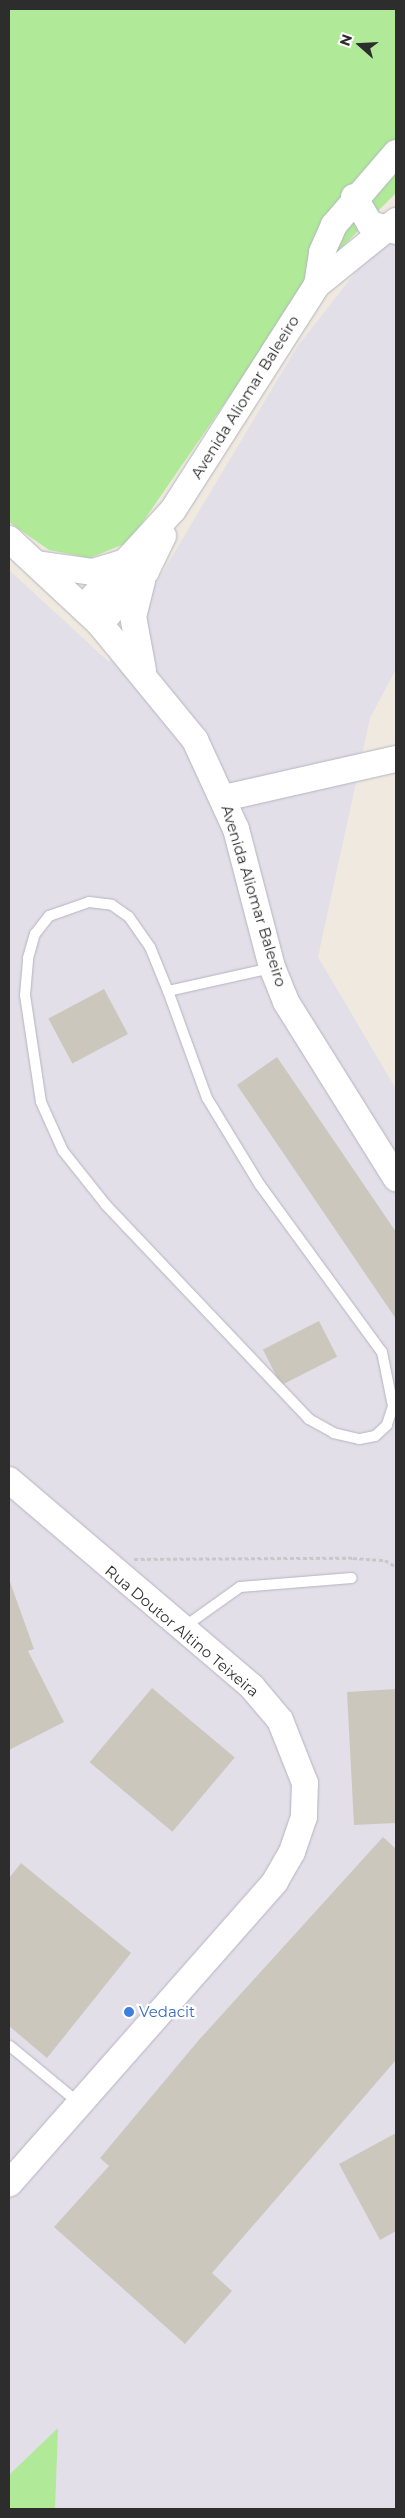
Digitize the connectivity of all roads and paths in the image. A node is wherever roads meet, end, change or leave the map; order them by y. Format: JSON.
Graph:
{"nodes":[{"id":1,"x":396,"y":153,"type":"edge"},
{"id":2,"x":354,"y":197,"type":"junction"},
{"id":3,"x":394,"y":227,"type":"edge"},
{"id":4,"x":317,"y":285,"type":"junction"},
{"id":5,"x":9,"y":539,"type":"edge"},
{"id":6,"x":37,"y":564,"type":"junction"},
{"id":7,"x":137,"y":566,"type":"junction"},
{"id":8,"x":92,"y":615,"type":"junction"},
{"id":9,"x":143,"y":672,"type":"junction"},
{"id":10,"x":396,"y":759,"type":"edge"},
{"id":11,"x":224,"y":798,"type":"junction"},
{"id":12,"x":272,"y":967,"type":"junction"},
{"id":13,"x":168,"y":991,"type":"junction"},
{"id":14,"x":396,"y":1178,"type":"edge"},
{"id":15,"x":392,"y":1427,"type":"edge"},
{"id":16,"x":9,"y":1480,"type":"edge"},
{"id":17,"x":107,"y":1567,"type":"junction"},
{"id":18,"x":396,"y":1567,"type":"edge"},
{"id":19,"x":352,"y":1578,"type":"dead end"},
{"id":20,"x":182,"y":1629,"type":"junction"},
{"id":21,"x":10,"y":2046,"type":"dead end"},
{"id":22,"x":81,"y":2104,"type":"junction"},
{"id":23,"x":9,"y":2184,"type":"edge"}],
"edges":[{"from":1,"to":2,"type":"main road","name":"Avenida Aliomar Baleeiro"},
{"from":2,"to":3,"type":"main road"},
{"from":2,"to":4,"type":"main road","name":"Avenida Aliomar Baleeiro"},
{"from":3,"to":4,"type":"main road","name":"Avenida Aliomar Baleeiro"},
{"from":4,"to":7,"type":"main road","name":"Avenida Aliomar Baleeiro"},
{"from":5,"to":6,"type":"main road"},
{"from":6,"to":7,"type":"main road"},
{"from":6,"to":8,"type":"main road"},
{"from":7,"to":8,"type":"main road","name":"Avenida Aliomar Baleeiro"},
{"from":7,"to":9,"type":"main road"},
{"from":8,"to":9,"type":"main road","name":"Avenida Aliomar Baleeiro"},
{"from":9,"to":11,"type":"main road","name":"Avenida Aliomar Baleeiro"},
{"from":10,"to":11,"type":"main road"},
{"from":11,"to":12,"type":"main road","name":"Avenida Aliomar Baleeiro"},
{"from":12,"to":13,"type":"lane"},
{"from":12,"to":14,"type":"main road","name":"Avenida Aliomar Baleeiro"},
{"from":13,"to":15,"type":"lane"},
{"from":13,"to":15,"type":"lane"},
{"from":16,"to":17,"type":"main road","name":"Rua Doutor Altino Teixeira"},
{"from":17,"to":18,"type":"path"},
{"from":17,"to":20,"type":"main road","name":"Rua Doutor Altino Teixeira"},
{"from":19,"to":20,"type":"lane"},
{"from":20,"to":22,"type":"main road","name":"Rua Doutor Altino Teixeira"},
{"from":21,"to":22,"type":"lane"},
{"from":22,"to":23,"type":"main road","name":"Rua Doutor Altino Teixeira"}]}
